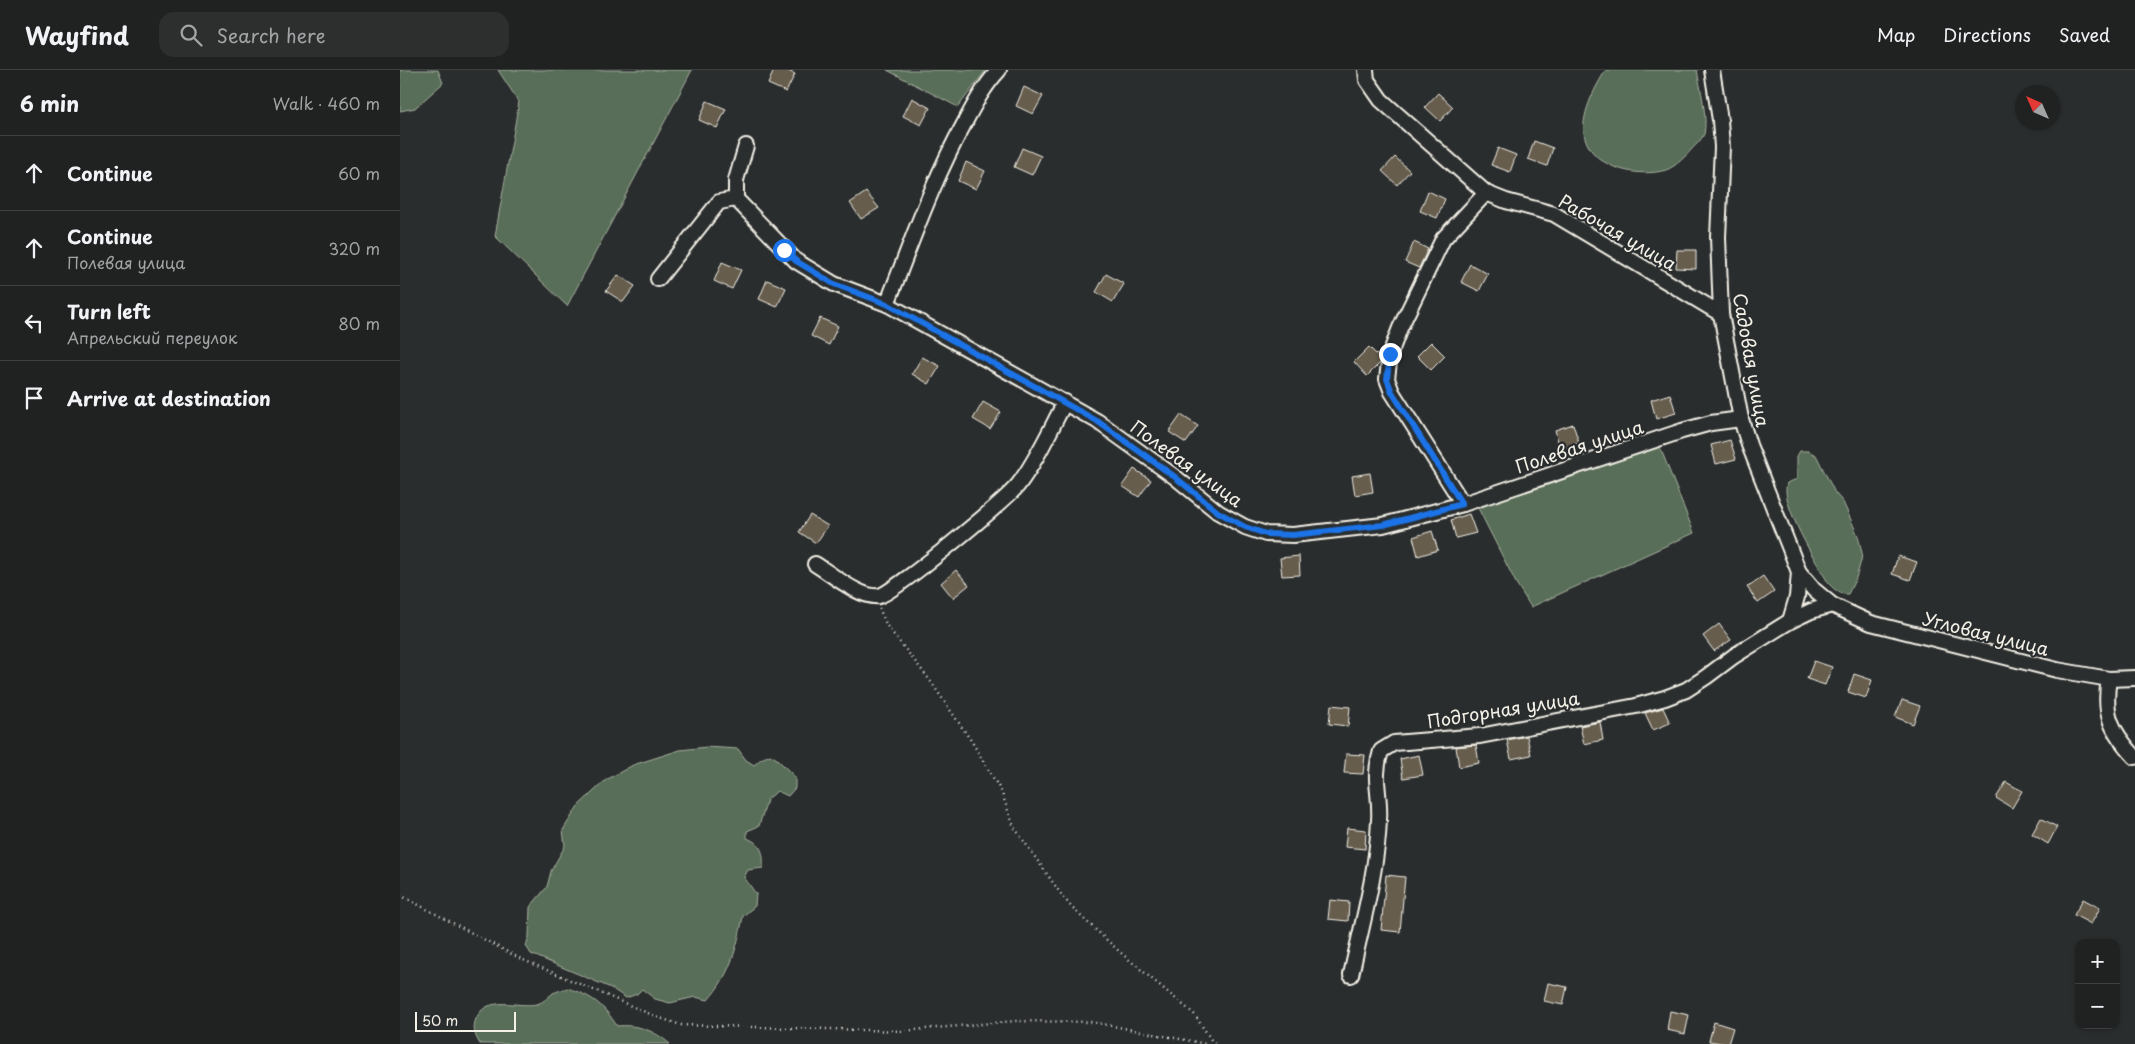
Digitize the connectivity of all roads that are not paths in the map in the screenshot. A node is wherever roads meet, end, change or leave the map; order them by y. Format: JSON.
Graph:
{"nodes":[{"id":1,"x":999,"y":70,"type":"edge"},
{"id":2,"x":1366,"y":70,"type":"edge"},
{"id":3,"x":1712,"y":70,"type":"edge"},
{"id":4,"x":746,"y":146,"type":"dead end"},
{"id":5,"x":1486,"y":193,"type":"junction"},
{"id":6,"x":736,"y":199,"type":"junction"},
{"id":7,"x":658,"y":279,"type":"dead end"},
{"id":8,"x":887,"y":304,"type":"junction"},
{"id":9,"x":1721,"y":314,"type":"junction"},
{"id":10,"x":1065,"y":402,"type":"junction"},
{"id":11,"x":1742,"y":419,"type":"junction"},
{"id":12,"x":1462,"y":504,"type":"junction"},
{"id":13,"x":815,"y":564,"type":"dead end"},
{"id":14,"x":1799,"y":572,"type":"junction"},
{"id":15,"x":1832,"y":605,"type":"junction"},
{"id":16,"x":1790,"y":621,"type":"junction"},
{"id":17,"x":2135,"y":678,"type":"edge"},
{"id":18,"x":2109,"y":679,"type":"junction"},
{"id":19,"x":2135,"y":756,"type":"edge"},
{"id":20,"x":1351,"y":975,"type":"dead end"}],
"edges":[{"from":1,"to":8,"type":"street"},
{"from":2,"to":5,"type":"street","name":"Рабочая улица"},
{"from":3,"to":9,"type":"street","name":"Садовая улица"},
{"from":4,"to":6,"type":"street"},
{"from":5,"to":9,"type":"street","name":"Рабочая улица"},
{"from":5,"to":12,"type":"street"},
{"from":6,"to":7,"type":"street"},
{"from":6,"to":8,"type":"street","name":"Полевая улица"},
{"from":8,"to":10,"type":"street","name":"Полевая улица"},
{"from":9,"to":11,"type":"street","name":"Садовая улица"},
{"from":10,"to":12,"type":"street","name":"Полевая улица"},
{"from":10,"to":13,"type":"street"},
{"from":11,"to":12,"type":"street","name":"Полевая улица"},
{"from":11,"to":14,"type":"street","name":"Садовая улица"},
{"from":14,"to":15,"type":"street","name":"Садовая улица"},
{"from":14,"to":16,"type":"street"},
{"from":15,"to":16,"type":"street","name":"Подгорная улица"},
{"from":15,"to":18,"type":"street","name":"Угловая улица"},
{"from":16,"to":20,"type":"street","name":"Подгорная улица"},
{"from":17,"to":18,"type":"street","name":"Угловая улица"},
{"from":18,"to":19,"type":"street"}]}
